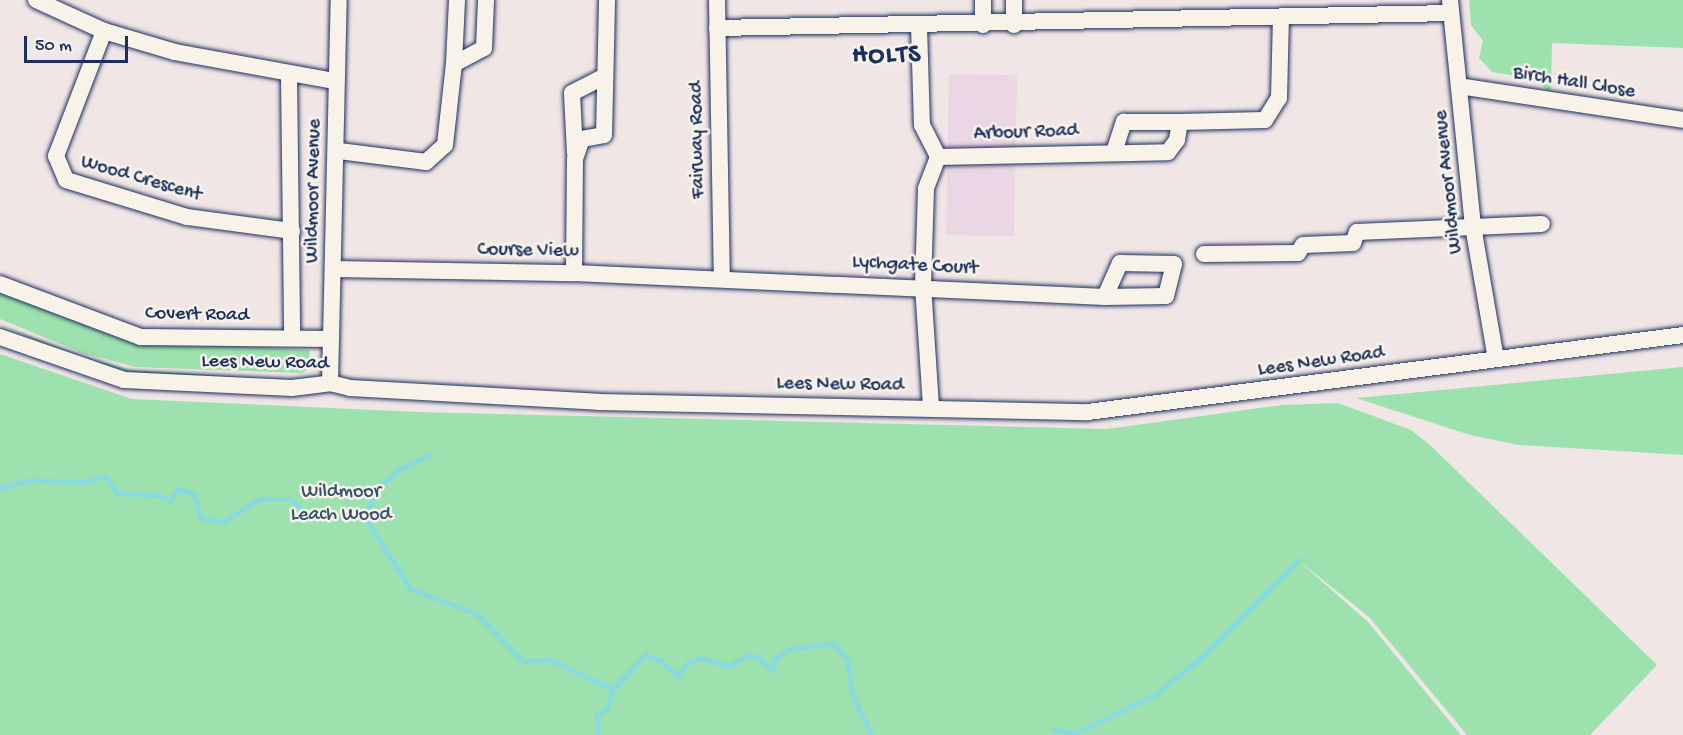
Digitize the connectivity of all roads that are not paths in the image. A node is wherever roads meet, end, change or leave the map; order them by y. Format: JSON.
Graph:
{"nodes":[{"id":1,"x":36,"y":0,"type":"edge"},
{"id":2,"x":339,"y":0,"type":"edge"},
{"id":3,"x":457,"y":0,"type":"edge"},
{"id":4,"x":486,"y":0,"type":"edge"},
{"id":5,"x":607,"y":0,"type":"edge"},
{"id":6,"x":717,"y":0,"type":"edge"},
{"id":7,"x":983,"y":0,"type":"edge"},
{"id":8,"x":1014,"y":0,"type":"edge"},
{"id":9,"x":1450,"y":7,"type":"edge"},
{"id":10,"x":1281,"y":17,"type":"junction"},
{"id":11,"x":982,"y":25,"type":"junction"},
{"id":12,"x":1014,"y":25,"type":"junction"},
{"id":13,"x":919,"y":26,"type":"junction"},
{"id":14,"x":717,"y":28,"type":"junction"},
{"id":15,"x":104,"y":31,"type":"junction"},
{"id":16,"x":454,"y":64,"type":"junction"},
{"id":17,"x":289,"y":76,"type":"junction"},
{"id":18,"x":605,"y":76,"type":"junction"},
{"id":19,"x":336,"y":81,"type":"junction"},
{"id":20,"x":1459,"y":86,"type":"junction"},
{"id":21,"x":1683,"y":120,"type":"edge"},
{"id":22,"x":1180,"y":122,"type":"junction"},
{"id":23,"x":339,"y":151,"type":"junction"},
{"id":24,"x":1114,"y":152,"type":"junction"},
{"id":25,"x":938,"y":157,"type":"junction"},
{"id":26,"x":575,"y":159,"type":"junction"},
{"id":27,"x":1542,"y":224,"type":"dead end"},
{"id":28,"x":1473,"y":226,"type":"junction"},
{"id":29,"x":292,"y":231,"type":"junction"},
{"id":30,"x":1204,"y":254,"type":"dead end"},
{"id":31,"x":334,"y":268,"type":"junction"},
{"id":32,"x":574,"y":273,"type":"junction"},
{"id":33,"x":722,"y":279,"type":"junction"},
{"id":34,"x":0,"y":284,"type":"edge"},
{"id":35,"x":923,"y":286,"type":"junction"},
{"id":36,"x":1105,"y":297,"type":"dead end"},
{"id":37,"x":1683,"y":335,"type":"edge"},
{"id":38,"x":0,"y":337,"type":"edge"},
{"id":39,"x":292,"y":338,"type":"junction"},
{"id":40,"x":331,"y":339,"type":"junction"},
{"id":41,"x":1496,"y":359,"type":"junction"},
{"id":42,"x":330,"y":383,"type":"junction"},
{"id":43,"x":931,"y":405,"type":"junction"}],
"edges":[{"from":1,"to":15,"type":"street"},
{"from":2,"to":19,"type":"street","name":"Wildmoor Avenue"},
{"from":3,"to":16,"type":"street"},
{"from":4,"to":16,"type":"street"},
{"from":5,"to":18,"type":"street"},
{"from":6,"to":14,"type":"street","name":"Fairway Road"},
{"from":7,"to":11,"type":"street"},
{"from":8,"to":12,"type":"street"},
{"from":9,"to":10,"type":"street"},
{"from":9,"to":20,"type":"street","name":"Wildmoor Avenue"},
{"from":10,"to":12,"type":"street"},
{"from":10,"to":22,"type":"street"},
{"from":11,"to":12,"type":"street"},
{"from":11,"to":13,"type":"street"},
{"from":13,"to":14,"type":"street"},
{"from":13,"to":25,"type":"street"},
{"from":14,"to":33,"type":"street","name":"Fairway Road"},
{"from":15,"to":17,"type":"street"},
{"from":15,"to":29,"type":"street","name":"Wood Crescent"},
{"from":16,"to":23,"type":"street"},
{"from":17,"to":19,"type":"street"},
{"from":17,"to":29,"type":"street","name":"Wildmoor Avenue"},
{"from":18,"to":26,"type":"street"},
{"from":18,"to":26,"type":"street"},
{"from":19,"to":23,"type":"street","name":"Wildmoor Avenue"},
{"from":20,"to":21,"type":"street","name":"Birch Hall Close"},
{"from":20,"to":28,"type":"street","name":"Wildmoor Avenue"},
{"from":22,"to":24,"type":"street","name":"Arbour Road"},
{"from":22,"to":24,"type":"street"},
{"from":23,"to":31,"type":"street","name":"Wildmoor Avenue"},
{"from":24,"to":25,"type":"street","name":"Arbour Road"},
{"from":25,"to":35,"type":"street"},
{"from":26,"to":32,"type":"street"},
{"from":27,"to":28,"type":"street"},
{"from":28,"to":30,"type":"street"},
{"from":28,"to":41,"type":"street","name":"Wildmoor Avenue"},
{"from":29,"to":39,"type":"street","name":"Wildmoor Avenue"},
{"from":31,"to":32,"type":"street","name":"Course View"},
{"from":31,"to":40,"type":"street","name":"Wildmoor Avenue"},
{"from":32,"to":33,"type":"street","name":"Course View"},
{"from":33,"to":35,"type":"street","name":"Lychgate Court"},
{"from":34,"to":39,"type":"street","name":"Covert Road"},
{"from":35,"to":36,"type":"street","name":"Lychgate Court"},
{"from":35,"to":43,"type":"street"},
{"from":37,"to":41,"type":"street","name":"Lees New Road"},
{"from":38,"to":42,"type":"street","name":"Lees New Road"},
{"from":39,"to":40,"type":"street","name":"Covert Road"},
{"from":40,"to":42,"type":"street","name":"Wildmoor Avenue"},
{"from":41,"to":43,"type":"street","name":"Lees New Road"},
{"from":42,"to":43,"type":"street","name":"Lees New Road"}]}
